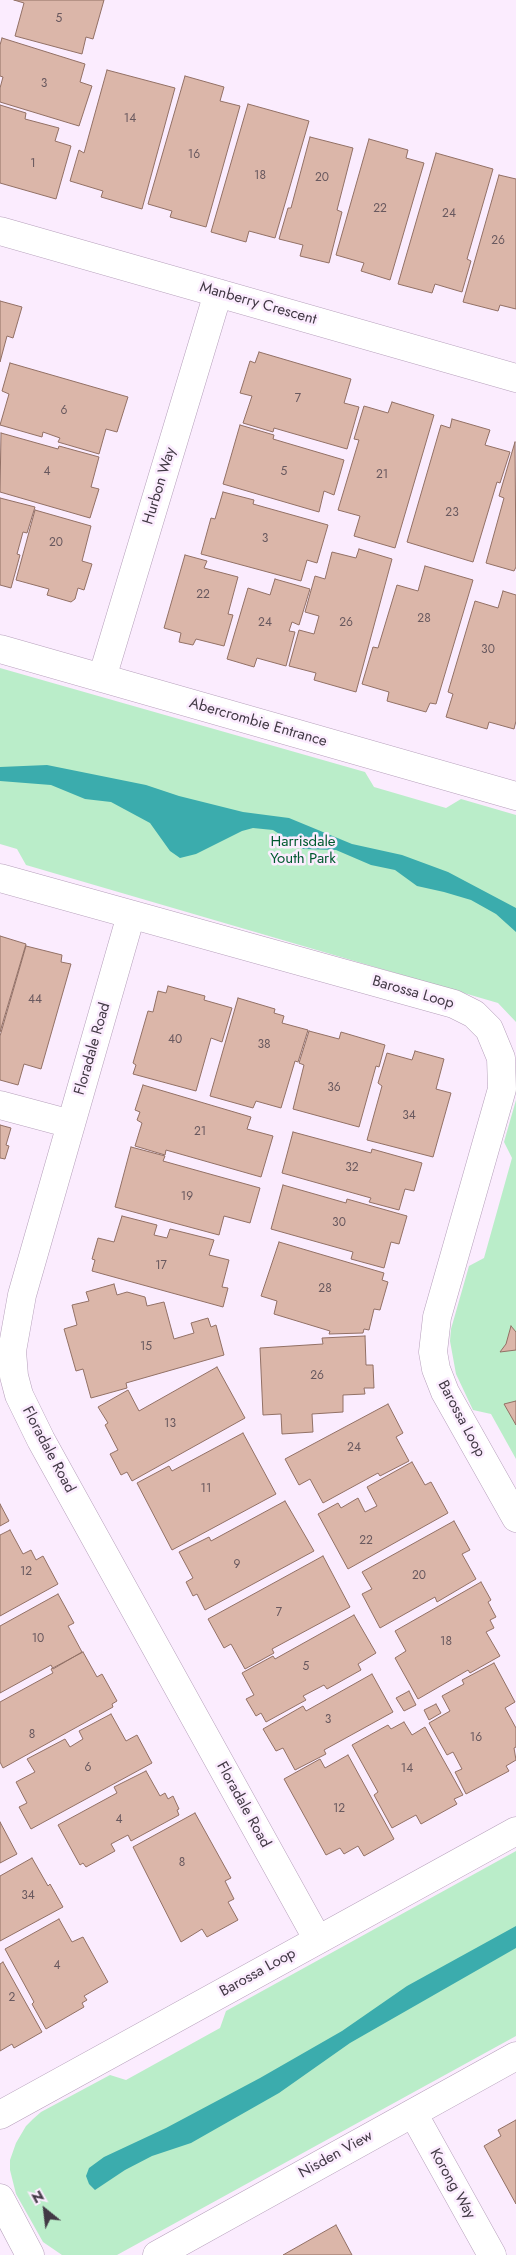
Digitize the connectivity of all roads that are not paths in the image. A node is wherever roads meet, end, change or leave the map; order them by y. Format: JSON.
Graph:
{"nodes":[{"id":1,"x":0,"y":231,"type":"edge"},
{"id":2,"x":218,"y":293,"type":"junction"},
{"id":3,"x":516,"y":378,"type":"edge"},
{"id":4,"x":0,"y":650,"type":"edge"},
{"id":5,"x":102,"y":678,"type":"junction"},
{"id":6,"x":516,"y":796,"type":"edge"},
{"id":7,"x":0,"y":878,"type":"edge"},
{"id":8,"x":131,"y":914,"type":"junction"},
{"id":9,"x":0,"y":1105,"type":"edge"},
{"id":10,"x":71,"y":1124,"type":"junction"},
{"id":11,"x":516,"y":1518,"type":"edge"},
{"id":12,"x":516,"y":1831,"type":"edge"},
{"id":13,"x":318,"y":1940,"type":"junction"},
{"id":14,"x":516,"y":2056,"type":"edge"},
{"id":15,"x":413,"y":2113,"type":"junction"},
{"id":16,"x":0,"y":2115,"type":"edge"},
{"id":17,"x":0,"y":2198,"type":"edge"},
{"id":18,"x":30,"y":2255,"type":"edge"},
{"id":19,"x":157,"y":2255,"type":"edge"},
{"id":20,"x":492,"y":2255,"type":"edge"}],
"edges":[{"from":1,"to":2,"type":"street","name":"Manberry Crescent"},
{"from":2,"to":3,"type":"street","name":"Manberry Crescent"},
{"from":2,"to":5,"type":"street","name":"Hurbon Way"},
{"from":4,"to":5,"type":"street","name":"Abercrombie Entrance"},
{"from":5,"to":6,"type":"street","name":"Abercrombie Entrance"},
{"from":7,"to":8,"type":"street","name":"Barossa Loop"},
{"from":8,"to":10,"type":"street","name":"Floradale Road"},
{"from":8,"to":11,"type":"street","name":"Barossa Loop"},
{"from":9,"to":10,"type":"street"},
{"from":10,"to":13,"type":"street","name":"Floradale Road"},
{"from":12,"to":13,"type":"street","name":"Barossa Loop"},
{"from":13,"to":16,"type":"street","name":"Barossa Loop"},
{"from":14,"to":15,"type":"street","name":"Nisden View"},
{"from":15,"to":19,"type":"street","name":"Nisden View"},
{"from":15,"to":20,"type":"street","name":"Korong Way"},
{"from":17,"to":18,"type":"street"}]}
